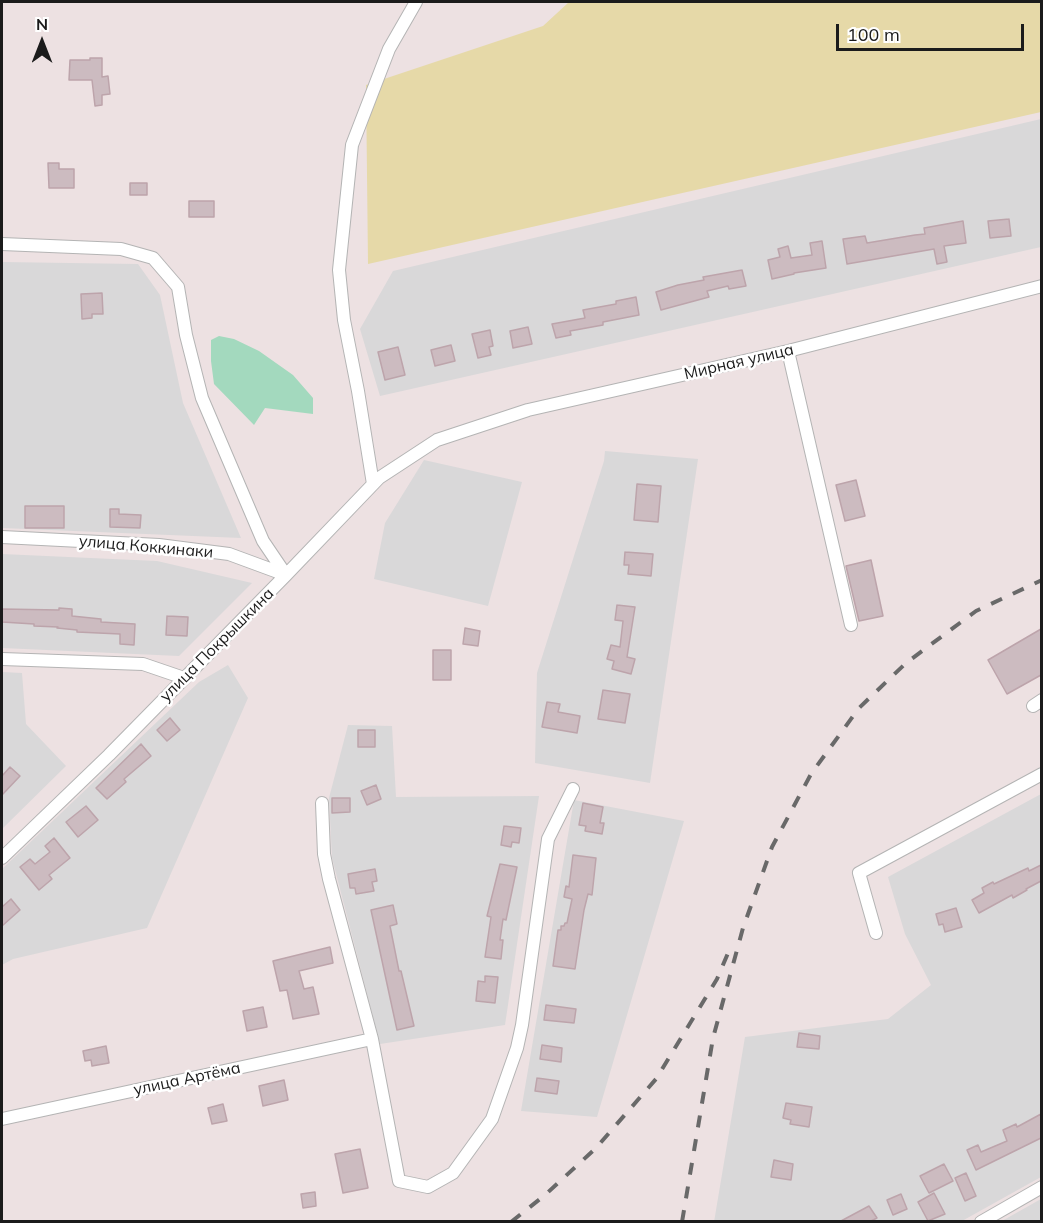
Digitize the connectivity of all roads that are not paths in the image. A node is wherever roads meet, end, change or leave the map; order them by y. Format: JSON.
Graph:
{"nodes":[{"id":1,"x":416,"y":2,"type":"edge"},
{"id":2,"x":2,"y":244,"type":"edge"},
{"id":3,"x":1041,"y":286,"type":"edge"},
{"id":4,"x":788,"y":351,"type":"junction"},
{"id":5,"x":437,"y":440,"type":"joint"},
{"id":6,"x":373,"y":484,"type":"junction"},
{"id":7,"x":2,"y":537,"type":"edge"},
{"id":8,"x":286,"y":575,"type":"junction"},
{"id":9,"x":851,"y":625,"type":"dead end"},
{"id":10,"x":2,"y":660,"type":"edge"},
{"id":11,"x":184,"y":678,"type":"junction"},
{"id":12,"x":1041,"y":774,"type":"edge"},
{"id":13,"x":573,"y":789,"type":"dead end"},
{"id":14,"x":322,"y":803,"type":"dead end"},
{"id":15,"x":2,"y":858,"type":"edge"},
{"id":16,"x":876,"y":933,"type":"dead end"},
{"id":17,"x":372,"y":1039,"type":"junction"},
{"id":18,"x":2,"y":1119,"type":"edge"},
{"id":19,"x":1041,"y":1187,"type":"edge"},
{"id":20,"x":981,"y":1221,"type":"edge"}],
"edges":[{"from":1,"to":6,"type":"street"},
{"from":2,"to":8,"type":"street"},
{"from":3,"to":4,"type":"street","name":"Мирная улица"},
{"from":4,"to":5,"type":"street","name":"Мирная улица"},
{"from":4,"to":9,"type":"street"},
{"from":5,"to":6,"type":"street","name":"улица Покрышкина"},
{"from":6,"to":8,"type":"street","name":"улица Покрышкина"},
{"from":7,"to":8,"type":"street","name":"улица Коккинаки"},
{"from":8,"to":11,"type":"street","name":"улица Покрышкина"},
{"from":10,"to":11,"type":"street"},
{"from":11,"to":15,"type":"street","name":"улица Покрышкина"},
{"from":12,"to":16,"type":"street"},
{"from":13,"to":17,"type":"street"},
{"from":14,"to":17,"type":"street"},
{"from":17,"to":18,"type":"street","name":"улица Артёма"},
{"from":19,"to":20,"type":"street"}]}
